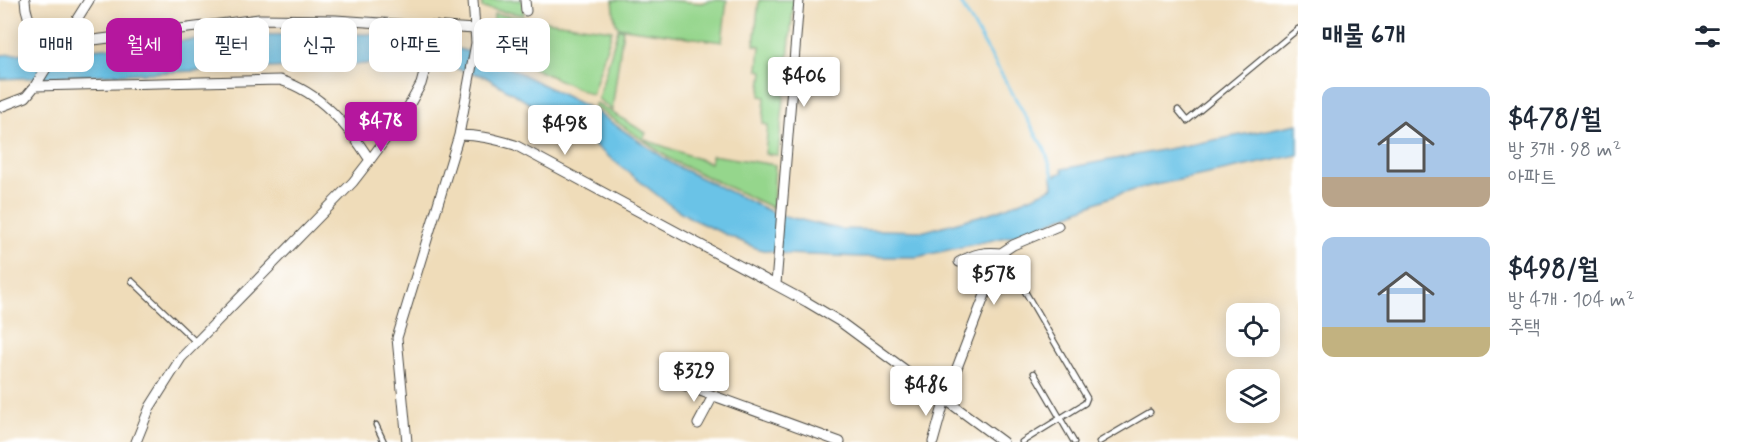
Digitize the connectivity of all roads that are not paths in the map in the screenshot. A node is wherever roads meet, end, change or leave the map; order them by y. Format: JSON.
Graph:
{"nodes":[{"id":1,"x":25,"y":0,"type":"edge"},
{"id":2,"x":89,"y":0,"type":"edge"},
{"id":3,"x":473,"y":0,"type":"edge"},
{"id":4,"x":525,"y":0,"type":"edge"},
{"id":5,"x":799,"y":0,"type":"edge"},
{"id":6,"x":526,"y":11,"type":"dead end"},
{"id":7,"x":29,"y":18,"type":"edge"},
{"id":8,"x":78,"y":18,"type":"edge"},
{"id":9,"x":474,"y":18,"type":"edge"},
{"id":10,"x":369,"y":22,"type":"edge"},
{"id":11,"x":1298,"y":28,"type":"edge"},
{"id":12,"x":94,"y":42,"type":"edge"},
{"id":13,"x":474,"y":54,"type":"edge"},
{"id":14,"x":44,"y":72,"type":"edge"},
{"id":15,"x":425,"y":72,"type":"edge"},
{"id":16,"x":37,"y":83,"type":"junction"},
{"id":17,"x":0,"y":107,"type":"edge"},
{"id":18,"x":1178,"y":110,"type":"dead end"},
{"id":19,"x":459,"y":135,"type":"junction"},
{"id":20,"x":370,"y":160,"type":"junction"},
{"id":21,"x":1058,"y":226,"type":"dead end"},
{"id":22,"x":1002,"y":253,"type":"junction"},
{"id":23,"x":959,"y":262,"type":"dead end"},
{"id":24,"x":1016,"y":276,"type":"dead end"},
{"id":25,"x":132,"y":280,"type":"dead end"},
{"id":26,"x":776,"y":284,"type":"junction"},
{"id":27,"x":196,"y":342,"type":"junction"},
{"id":28,"x":1034,"y":373,"type":"dead end"},
{"id":29,"x":673,"y":381,"type":"dead end"},
{"id":30,"x":713,"y":396,"type":"junction"},
{"id":31,"x":945,"y":399,"type":"junction"},
{"id":32,"x":1150,"y":412,"type":"dead end"},
{"id":33,"x":1060,"y":418,"type":"junction"},
{"id":34,"x":698,"y":424,"type":"dead end"},
{"id":35,"x":376,"y":425,"type":"dead end"},
{"id":36,"x":135,"y":442,"type":"edge"},
{"id":37,"x":384,"y":442,"type":"edge"},
{"id":38,"x":407,"y":442,"type":"edge"},
{"id":39,"x":840,"y":442,"type":"edge"},
{"id":40,"x":933,"y":442,"type":"edge"},
{"id":41,"x":1003,"y":442,"type":"edge"},
{"id":42,"x":1022,"y":442,"type":"edge"},
{"id":43,"x":1074,"y":442,"type":"edge"},
{"id":44,"x":1099,"y":442,"type":"edge"}],
"edges":[{"from":1,"to":7,"type":"street"},
{"from":2,"to":8,"type":"street"},
{"from":3,"to":9,"type":"street"},
{"from":4,"to":6,"type":"street"},
{"from":5,"to":26,"type":"street"},
{"from":10,"to":12,"type":"street"},
{"from":11,"to":18,"type":"lane"},
{"from":13,"to":19,"type":"street"},
{"from":14,"to":16,"type":"street"},
{"from":15,"to":20,"type":"street"},
{"from":16,"to":17,"type":"street"},
{"from":16,"to":20,"type":"street"},
{"from":19,"to":26,"type":"street"},
{"from":19,"to":38,"type":"street"},
{"from":20,"to":27,"type":"street"},
{"from":21,"to":22,"type":"street"},
{"from":22,"to":23,"type":"street"},
{"from":22,"to":31,"type":"street"},
{"from":24,"to":33,"type":"lane"},
{"from":25,"to":27,"type":"lane"},
{"from":26,"to":31,"type":"street"},
{"from":27,"to":36,"type":"street"},
{"from":28,"to":33,"type":"lane"},
{"from":29,"to":30,"type":"street"},
{"from":30,"to":34,"type":"street"},
{"from":30,"to":39,"type":"street"},
{"from":31,"to":40,"type":"street"},
{"from":31,"to":41,"type":"street"},
{"from":32,"to":44,"type":"lane"},
{"from":33,"to":42,"type":"lane"},
{"from":33,"to":43,"type":"lane"},
{"from":35,"to":37,"type":"lane"}]}
